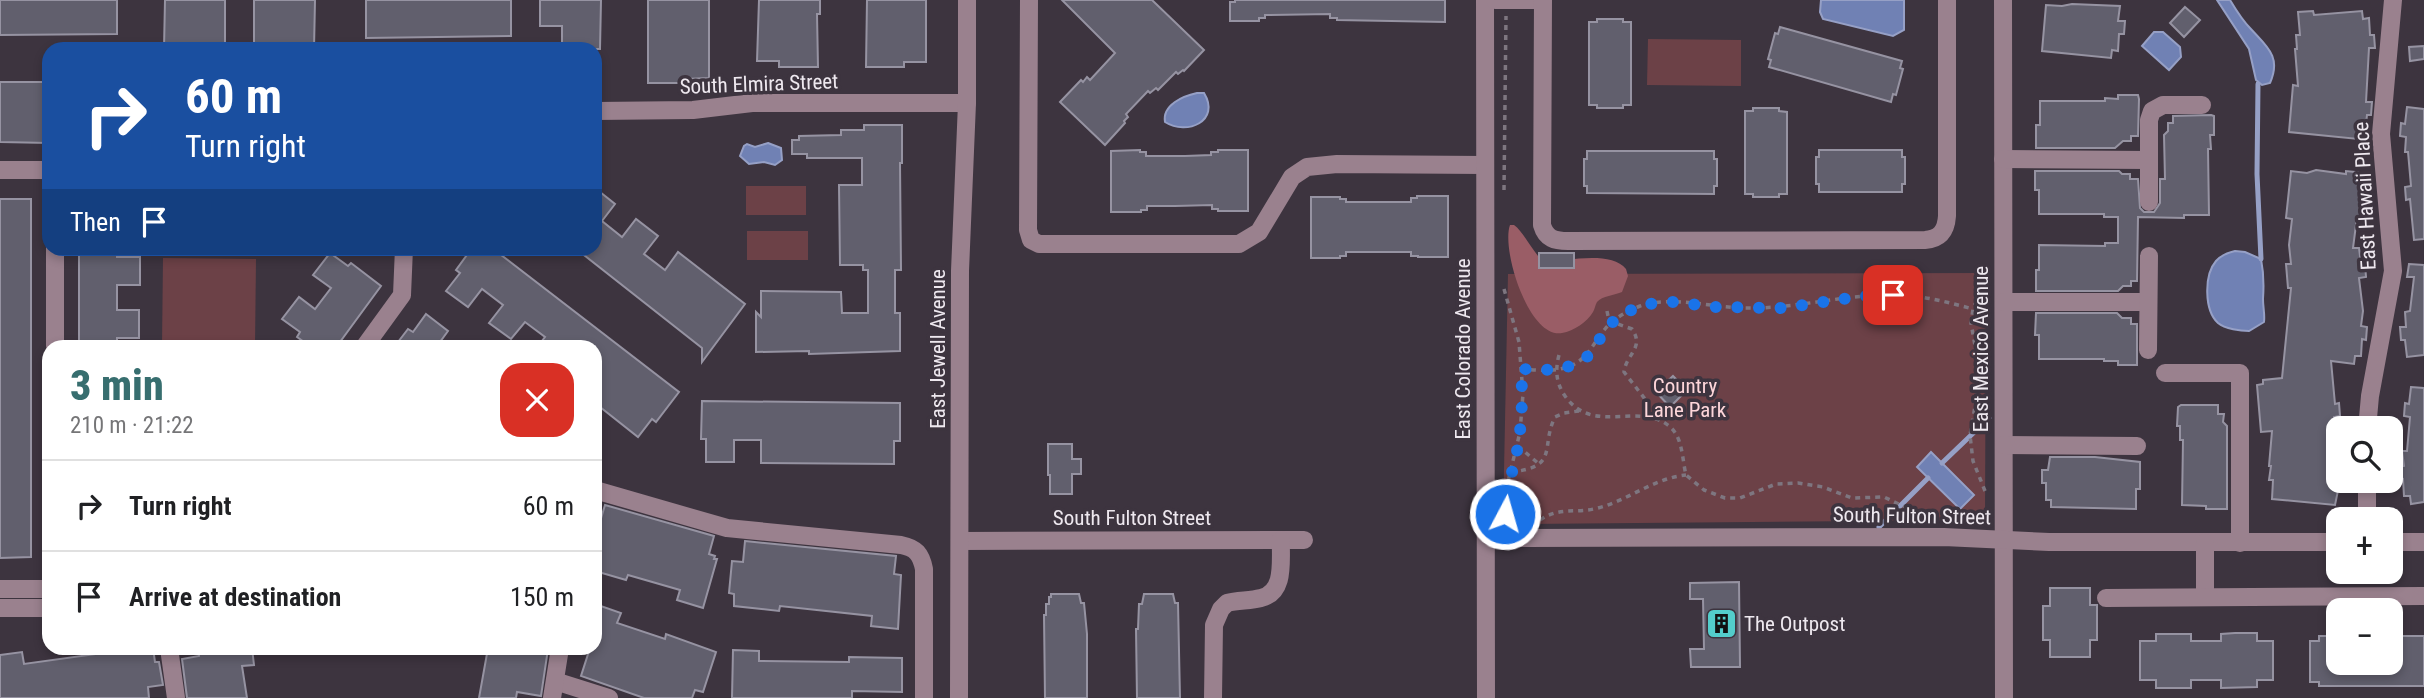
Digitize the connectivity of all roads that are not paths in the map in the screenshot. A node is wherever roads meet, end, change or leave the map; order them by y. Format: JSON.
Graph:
{"nodes":[{"id":1,"x":967,"y":0,"type":"edge"},
{"id":2,"x":1029,"y":0,"type":"edge"},
{"id":3,"x":1485,"y":0,"type":"edge"},
{"id":4,"x":1495,"y":0,"type":"edge"},
{"id":5,"x":1506,"y":0,"type":"edge"},
{"id":6,"x":1543,"y":0,"type":"edge"},
{"id":7,"x":1947,"y":0,"type":"edge"},
{"id":8,"x":2003,"y":0,"type":"edge"},
{"id":9,"x":2393,"y":0,"type":"edge"},
{"id":10,"x":967,"y":103,"type":"junction"},
{"id":11,"x":2202,"y":105,"type":"dead end"},
{"id":12,"x":602,"y":111,"type":"edge"},
{"id":13,"x":2003,"y":159,"type":"junction"},
{"id":14,"x":2149,"y":160,"type":"junction"},
{"id":15,"x":1485,"y":164,"type":"junction"},
{"id":16,"x":0,"y":170,"type":"edge"},
{"id":17,"x":42,"y":170,"type":"edge"},
{"id":18,"x":2149,"y":202,"type":"dead end"},
{"id":19,"x":55,"y":256,"type":"edge"},
{"id":20,"x":404,"y":256,"type":"edge"},
{"id":21,"x":2149,"y":256,"type":"dead end"},
{"id":22,"x":2004,"y":302,"type":"junction"},
{"id":23,"x":2148,"y":302,"type":"junction"},
{"id":24,"x":55,"y":340,"type":"edge"},
{"id":25,"x":369,"y":340,"type":"edge"},
{"id":26,"x":2148,"y":350,"type":"dead end"},
{"id":27,"x":2165,"y":373,"type":"dead end"},
{"id":28,"x":2368,"y":416,"type":"edge"},
{"id":29,"x":2004,"y":445,"type":"junction"},
{"id":30,"x":2137,"y":446,"type":"dead end"},
{"id":31,"x":602,"y":492,"type":"edge"},
{"id":32,"x":1486,"y":538,"type":"junction"},
{"id":33,"x":1280,"y":540,"type":"junction"},
{"id":34,"x":1304,"y":540,"type":"dead end"},
{"id":35,"x":2004,"y":540,"type":"junction"},
{"id":36,"x":960,"y":541,"type":"junction"},
{"id":37,"x":2241,"y":542,"type":"junction"},
{"id":38,"x":2326,"y":542,"type":"edge"},
{"id":39,"x":2403,"y":542,"type":"edge"},
{"id":40,"x":2424,"y":542,"type":"edge"},
{"id":41,"x":2205,"y":543,"type":"junction"},
{"id":42,"x":0,"y":589,"type":"edge"},
{"id":43,"x":42,"y":589,"type":"edge"},
{"id":44,"x":2424,"y":596,"type":"edge"},
{"id":45,"x":2205,"y":597,"type":"junction"},
{"id":46,"x":2106,"y":598,"type":"dead end"},
{"id":47,"x":0,"y":608,"type":"edge"},
{"id":48,"x":42,"y":608,"type":"edge"},
{"id":49,"x":170,"y":655,"type":"edge"},
{"id":50,"x":559,"y":655,"type":"edge"},
{"id":51,"x":553,"y":689,"type":"edge"},
{"id":52,"x":176,"y":698,"type":"edge"},
{"id":53,"x":609,"y":698,"type":"edge"},
{"id":54,"x":924,"y":698,"type":"edge"},
{"id":55,"x":960,"y":698,"type":"edge"},
{"id":56,"x":1213,"y":698,"type":"edge"},
{"id":57,"x":1486,"y":698,"type":"edge"},
{"id":58,"x":2004,"y":698,"type":"edge"}],
"edges":[{"from":1,"to":10,"type":"street","name":"East Jewell Avenue"},
{"from":2,"to":15,"type":"street"},
{"from":3,"to":15,"type":"street","name":"East Colorado Avenue"},
{"from":4,"to":5,"type":"street"},
{"from":5,"to":6,"type":"street"},
{"from":6,"to":7,"type":"street"},
{"from":8,"to":13,"type":"street","name":"East Mexico Avenue"},
{"from":9,"to":28,"type":"street","name":"East Hawaii Place"},
{"from":10,"to":12,"type":"street","name":"South Elmira Street"},
{"from":10,"to":36,"type":"street","name":"East Jewell Avenue"},
{"from":11,"to":14,"type":"street"},
{"from":13,"to":14,"type":"street"},
{"from":13,"to":22,"type":"street","name":"East Mexico Avenue"},
{"from":14,"to":18,"type":"street"},
{"from":15,"to":32,"type":"street","name":"East Colorado Avenue"},
{"from":16,"to":17,"type":"street"},
{"from":19,"to":24,"type":"street"},
{"from":20,"to":25,"type":"street"},
{"from":21,"to":23,"type":"street"},
{"from":22,"to":23,"type":"street"},
{"from":22,"to":29,"type":"street","name":"East Mexico Avenue"},
{"from":23,"to":26,"type":"street"},
{"from":27,"to":37,"type":"street"},
{"from":29,"to":30,"type":"street"},
{"from":29,"to":35,"type":"street","name":"East Mexico Avenue"},
{"from":31,"to":54,"type":"street"},
{"from":32,"to":35,"type":"street","name":"South Fulton Street"},
{"from":32,"to":57,"type":"street","name":"East Colorado Avenue"},
{"from":33,"to":34,"type":"street","name":"South Fulton Street"},
{"from":33,"to":36,"type":"street","name":"South Fulton Street"},
{"from":33,"to":56,"type":"street"},
{"from":35,"to":41,"type":"street","name":"South Fulton Street"},
{"from":35,"to":58,"type":"street","name":"East Mexico Avenue"},
{"from":36,"to":55,"type":"street","name":"East Jewell Avenue"},
{"from":37,"to":38,"type":"street","name":"South Fulton Street"},
{"from":37,"to":41,"type":"street","name":"South Fulton Street"},
{"from":39,"to":40,"type":"street"},
{"from":41,"to":45,"type":"street"},
{"from":42,"to":43,"type":"street"},
{"from":44,"to":45,"type":"street"},
{"from":45,"to":46,"type":"street"},
{"from":47,"to":48,"type":"street"},
{"from":49,"to":52,"type":"street"},
{"from":50,"to":51,"type":"street"},
{"from":51,"to":53,"type":"street"}]}
